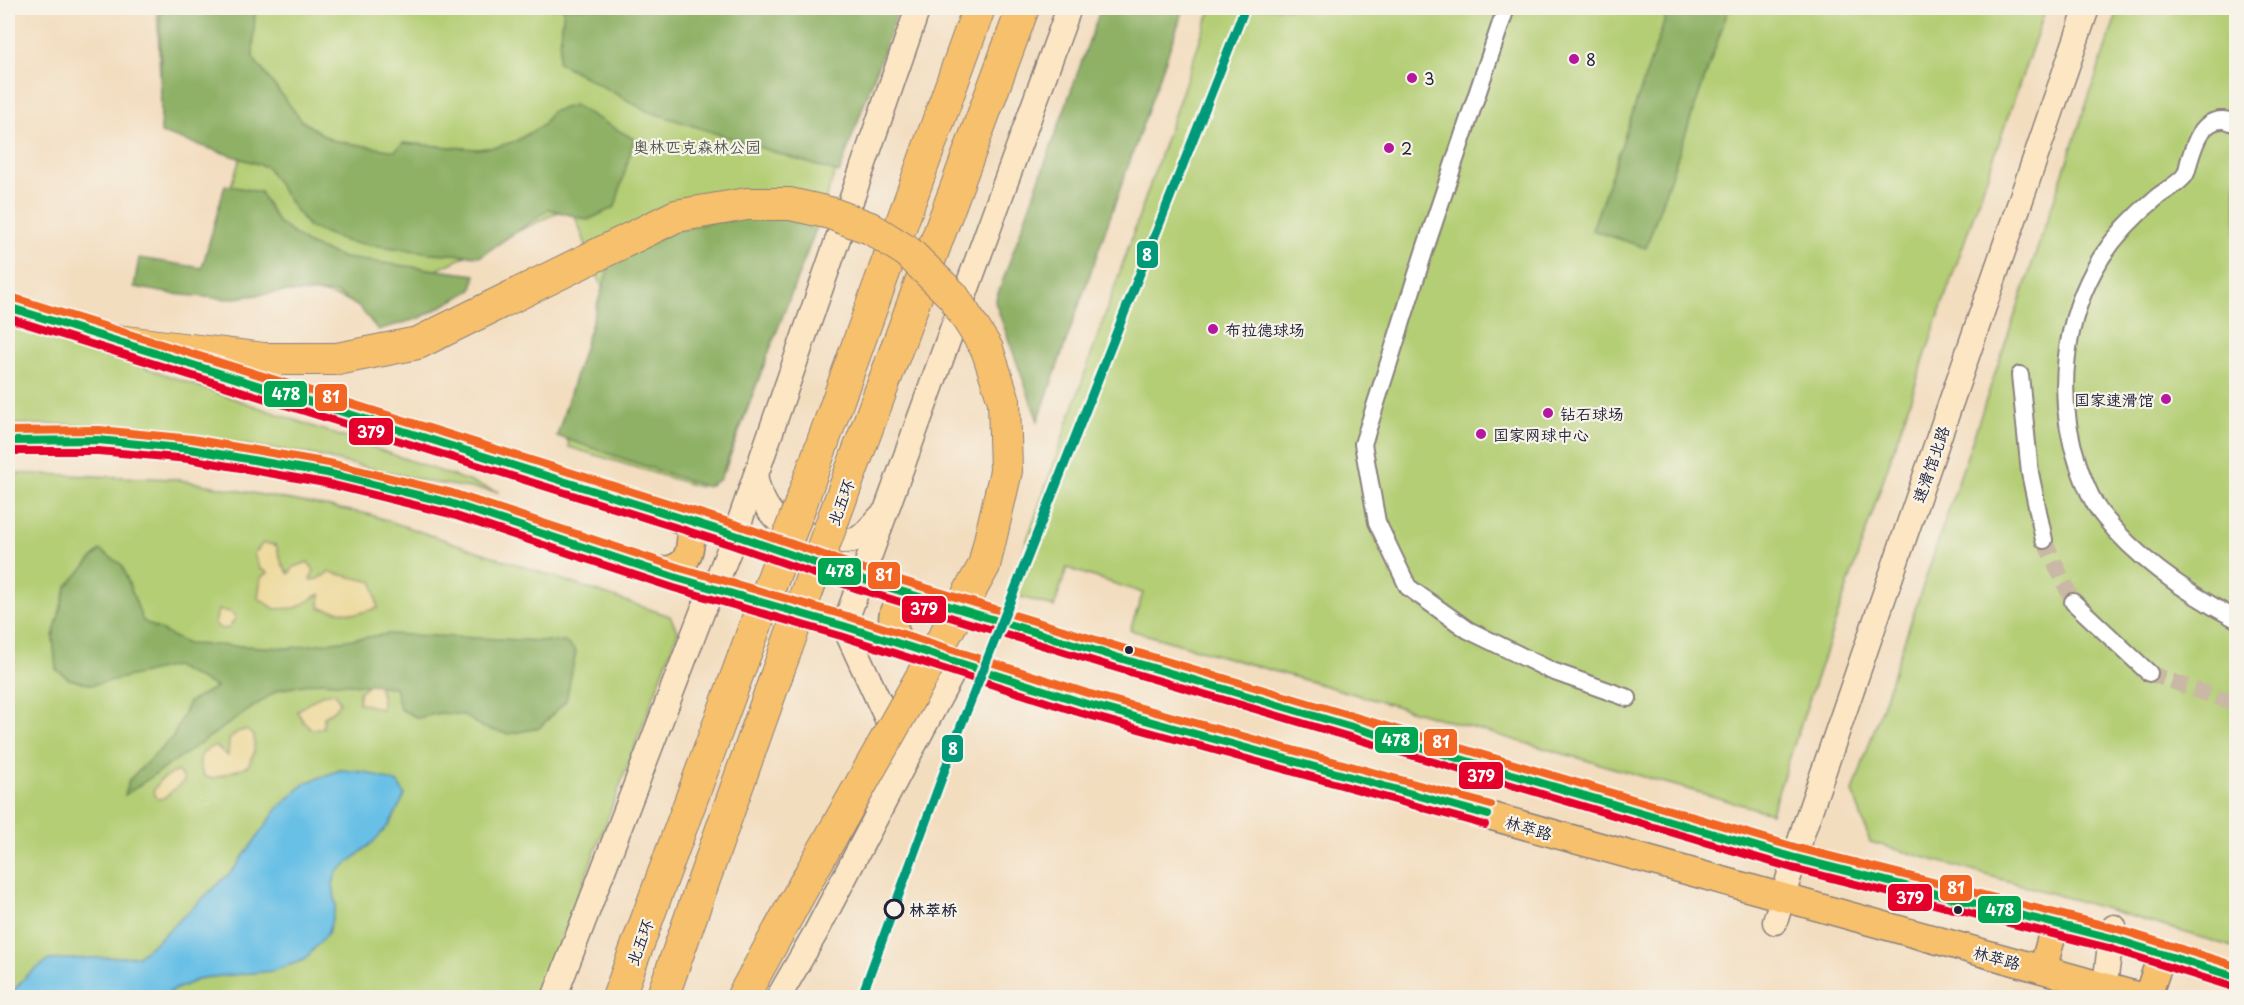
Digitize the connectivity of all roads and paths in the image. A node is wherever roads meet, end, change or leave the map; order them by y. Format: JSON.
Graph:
{"nodes":[{"id":1,"x":918,"y":8,"type":"edge"},
{"id":2,"x":979,"y":8,"type":"edge"},
{"id":3,"x":1023,"y":8,"type":"edge"},
{"id":4,"x":1069,"y":8,"type":"edge"},
{"id":5,"x":1506,"y":8,"type":"edge"},
{"id":6,"x":2087,"y":8,"type":"edge"},
{"id":7,"x":2236,"y":124,"type":"edge"},
{"id":8,"x":8,"y":307,"type":"edge"},
{"id":9,"x":117,"y":341,"type":"junction"},
{"id":10,"x":2020,"y":375,"type":"dead end"},
{"id":11,"x":8,"y":441,"type":"edge"},
{"id":12,"x":755,"y":477,"type":"junction"},
{"id":13,"x":885,"y":513,"type":"junction"},
{"id":14,"x":674,"y":517,"type":"junction"},
{"id":15,"x":735,"y":536,"type":"junction"},
{"id":16,"x":2044,"y":540,"type":"tunnel mouth"},
{"id":17,"x":655,"y":571,"type":"junction"},
{"id":18,"x":861,"y":579,"type":"junction"},
{"id":19,"x":714,"y":588,"type":"junction"},
{"id":20,"x":921,"y":597,"type":"junction"},
{"id":21,"x":2073,"y":602,"type":"tunnel mouth"},
{"id":22,"x":2236,"y":619,"type":"edge"},
{"id":23,"x":844,"y":626,"type":"junction"},
{"id":24,"x":901,"y":645,"type":"junction"},
{"id":25,"x":958,"y":663,"type":"junction"},
{"id":26,"x":2149,"y":673,"type":"tunnel mouth"},
{"id":27,"x":1628,"y":698,"type":"dead end"},
{"id":28,"x":906,"y":760,"type":"junction"},
{"id":29,"x":1738,"y":841,"type":"junction"},
{"id":30,"x":1795,"y":858,"type":"junction"},
{"id":31,"x":1856,"y":874,"type":"junction"},
{"id":32,"x":1728,"y":882,"type":"junction"},
{"id":33,"x":1779,"y":910,"type":"junction"},
{"id":34,"x":1844,"y":915,"type":"junction"},
{"id":35,"x":2055,"y":924,"type":"junction"},
{"id":36,"x":2112,"y":932,"type":"junction"},
{"id":37,"x":2162,"y":954,"type":"junction"},
{"id":38,"x":2043,"y":969,"type":"junction"},
{"id":39,"x":2236,"y":977,"type":"edge"},
{"id":40,"x":2093,"y":990,"type":"edge"},
{"id":41,"x":554,"y":998,"type":"edge"},
{"id":42,"x":618,"y":998,"type":"edge"},
{"id":43,"x":662,"y":998,"type":"edge"},
{"id":44,"x":742,"y":998,"type":"edge"},
{"id":45,"x":778,"y":998,"type":"edge"},
{"id":46,"x":2146,"y":998,"type":"edge"}],
"edges":[{"from":1,"to":12,"type":"street"},
{"from":2,"to":42,"type":"highway","name":"北五环","bridge":true},
{"from":3,"to":43,"type":"highway","name":"北五环","bridge":true},
{"from":4,"to":13,"type":"street"},
{"from":5,"to":27,"type":"street"},
{"from":6,"to":30,"type":"street","name":"速滑馆北路"},
{"from":7,"to":22,"type":"street"},
{"from":8,"to":9,"type":"main road"},
{"from":9,"to":14,"type":"main road"},
{"from":9,"to":44,"type":"highway","bridge":true},
{"from":10,"to":16,"type":"street"},
{"from":11,"to":17,"type":"main road","name":"林萃路"},
{"from":12,"to":13,"type":"street"},
{"from":12,"to":15,"type":"street"},
{"from":13,"to":18,"type":"street"},
{"from":14,"to":15,"type":"main road"},
{"from":14,"to":17,"type":"main road"},
{"from":15,"to":18,"type":"main road"},
{"from":15,"to":19,"type":"street"},
{"from":17,"to":19,"type":"main road","name":"林萃路"},
{"from":18,"to":20,"type":"main road"},
{"from":18,"to":23,"type":"street"},
{"from":19,"to":23,"type":"main road","name":"林萃路"},
{"from":19,"to":41,"type":"street"},
{"from":20,"to":24,"type":"main road"},
{"from":20,"to":29,"type":"main road"},
{"from":21,"to":26,"type":"street"},
{"from":23,"to":24,"type":"main road","name":"林萃路"},
{"from":23,"to":28,"type":"street"},
{"from":24,"to":25,"type":"main road","name":"林萃路"},
{"from":25,"to":28,"type":"street"},
{"from":25,"to":32,"type":"main road","name":"林萃路"},
{"from":28,"to":45,"type":"street"},
{"from":29,"to":30,"type":"main road"},
{"from":29,"to":32,"type":"main road"},
{"from":30,"to":31,"type":"main road"},
{"from":30,"to":33,"type":"street","name":"速滑馆北路"},
{"from":31,"to":34,"type":"main road"},
{"from":31,"to":35,"type":"main road"},
{"from":32,"to":33,"type":"main road","name":"林萃路"},
{"from":33,"to":34,"type":"main road","name":"林萃路"},
{"from":34,"to":38,"type":"main road","name":"林萃路"},
{"from":35,"to":36,"type":"main road"},
{"from":35,"to":38,"type":"main road"},
{"from":36,"to":37,"type":"main road"},
{"from":36,"to":40,"type":"street"},
{"from":37,"to":39,"type":"main road"},
{"from":37,"to":46,"type":"main road"},
{"from":38,"to":40,"type":"main road","name":"林萃路"},
{"from":40,"to":46,"type":"main road","name":"林萃路"}]}
